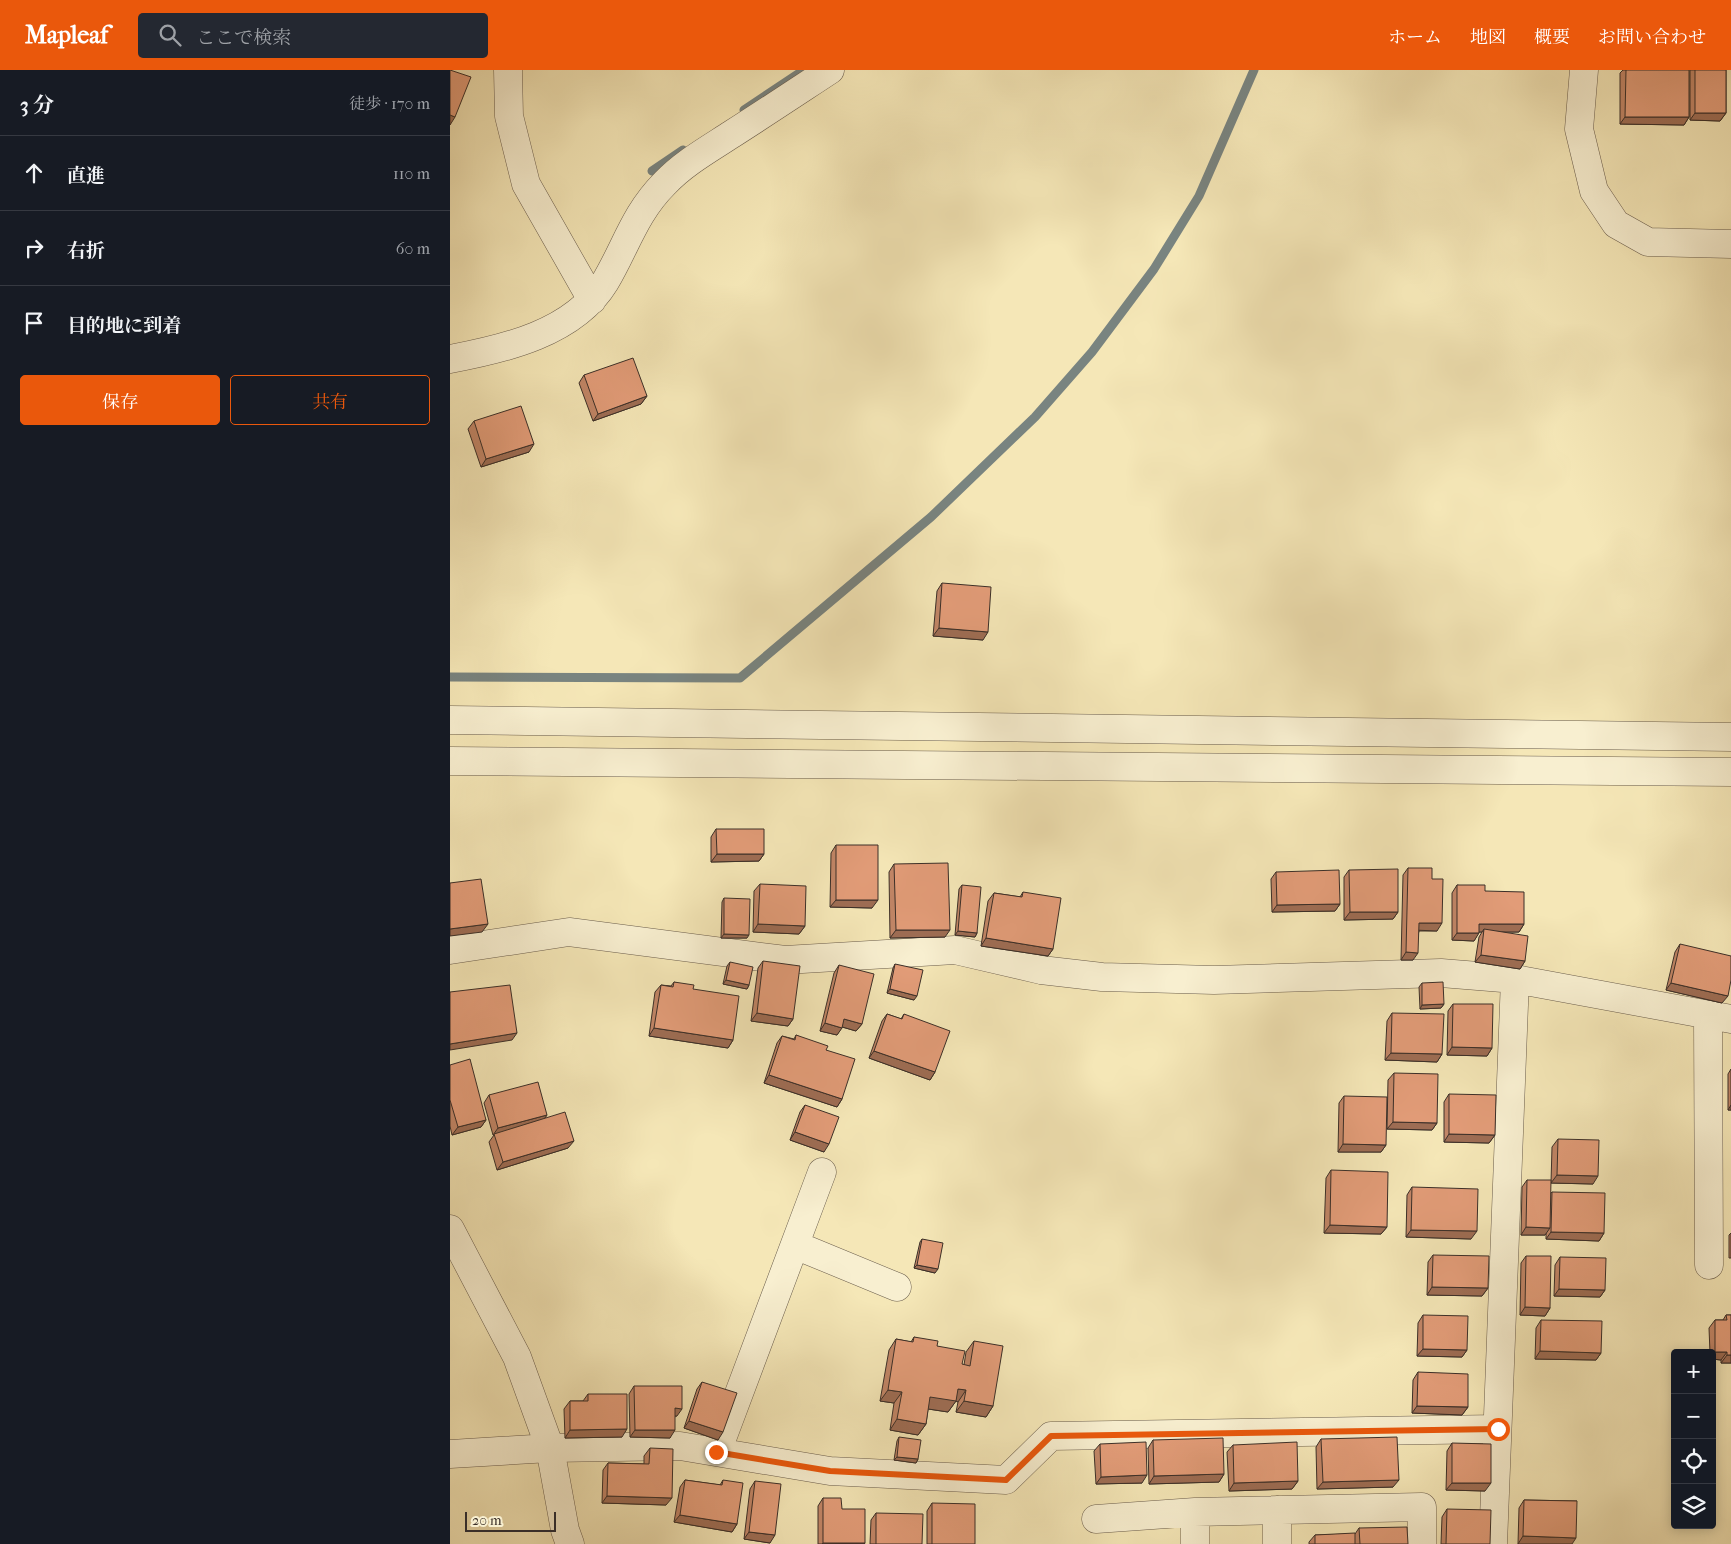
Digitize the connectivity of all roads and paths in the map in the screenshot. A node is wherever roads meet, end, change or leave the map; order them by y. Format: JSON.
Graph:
{"nodes":[{"id":1,"x":508,"y":70,"type":"edge"},
{"id":2,"x":830,"y":70,"type":"edge"},
{"id":3,"x":1584,"y":70,"type":"edge"},
{"id":4,"x":1731,"y":244,"type":"edge"},
{"id":5,"x":592,"y":300,"type":"junction"},
{"id":6,"x":450,"y":359,"type":"edge"},
{"id":7,"x":450,"y":720,"type":"edge"},
{"id":8,"x":1731,"y":737,"type":"edge"},
{"id":9,"x":450,"y":761,"type":"edge"},
{"id":10,"x":1731,"y":772,"type":"edge"},
{"id":11,"x":450,"y":950,"type":"edge"},
{"id":12,"x":1514,"y":979,"type":"junction"},
{"id":13,"x":1714,"y":1023,"type":"edge"},
{"id":14,"x":822,"y":1172,"type":"dead end"},
{"id":15,"x":450,"y":1229,"type":"edge"},
{"id":16,"x":795,"y":1245,"type":"junction"},
{"id":17,"x":1709,"y":1265,"type":"dead end"},
{"id":18,"x":897,"y":1287,"type":"dead end"},
{"id":19,"x":1498,"y":1429,"type":"junction"},
{"id":20,"x":550,"y":1448,"type":"junction"},
{"id":21,"x":716,"y":1452,"type":"junction"},
{"id":22,"x":450,"y":1454,"type":"edge"},
{"id":23,"x":1277,"y":1510,"type":"junction"},
{"id":24,"x":1195,"y":1512,"type":"junction"},
{"id":25,"x":1096,"y":1519,"type":"dead end"},
{"id":26,"x":570,"y":1544,"type":"edge"},
{"id":27,"x":1195,"y":1544,"type":"edge"},
{"id":28,"x":1277,"y":1544,"type":"edge"},
{"id":29,"x":1422,"y":1544,"type":"edge"},
{"id":30,"x":1493,"y":1544,"type":"edge"}],
"edges":[{"from":1,"to":5,"type":"street"},
{"from":2,"to":5,"type":"street"},
{"from":3,"to":4,"type":"street"},
{"from":5,"to":6,"type":"street"},
{"from":7,"to":8,"type":"street"},
{"from":9,"to":10,"type":"street"},
{"from":11,"to":12,"type":"street"},
{"from":12,"to":13,"type":"street"},
{"from":12,"to":19,"type":"street"},
{"from":13,"to":17,"type":"street"},
{"from":14,"to":16,"type":"street"},
{"from":15,"to":20,"type":"street"},
{"from":16,"to":18,"type":"street"},
{"from":16,"to":21,"type":"street"},
{"from":19,"to":21,"type":"street"},
{"from":19,"to":30,"type":"street"},
{"from":20,"to":21,"type":"street"},
{"from":20,"to":22,"type":"street"},
{"from":20,"to":26,"type":"street"},
{"from":23,"to":24,"type":"street"},
{"from":23,"to":28,"type":"street"},
{"from":23,"to":29,"type":"street"},
{"from":24,"to":25,"type":"street"},
{"from":24,"to":27,"type":"street"}]}
